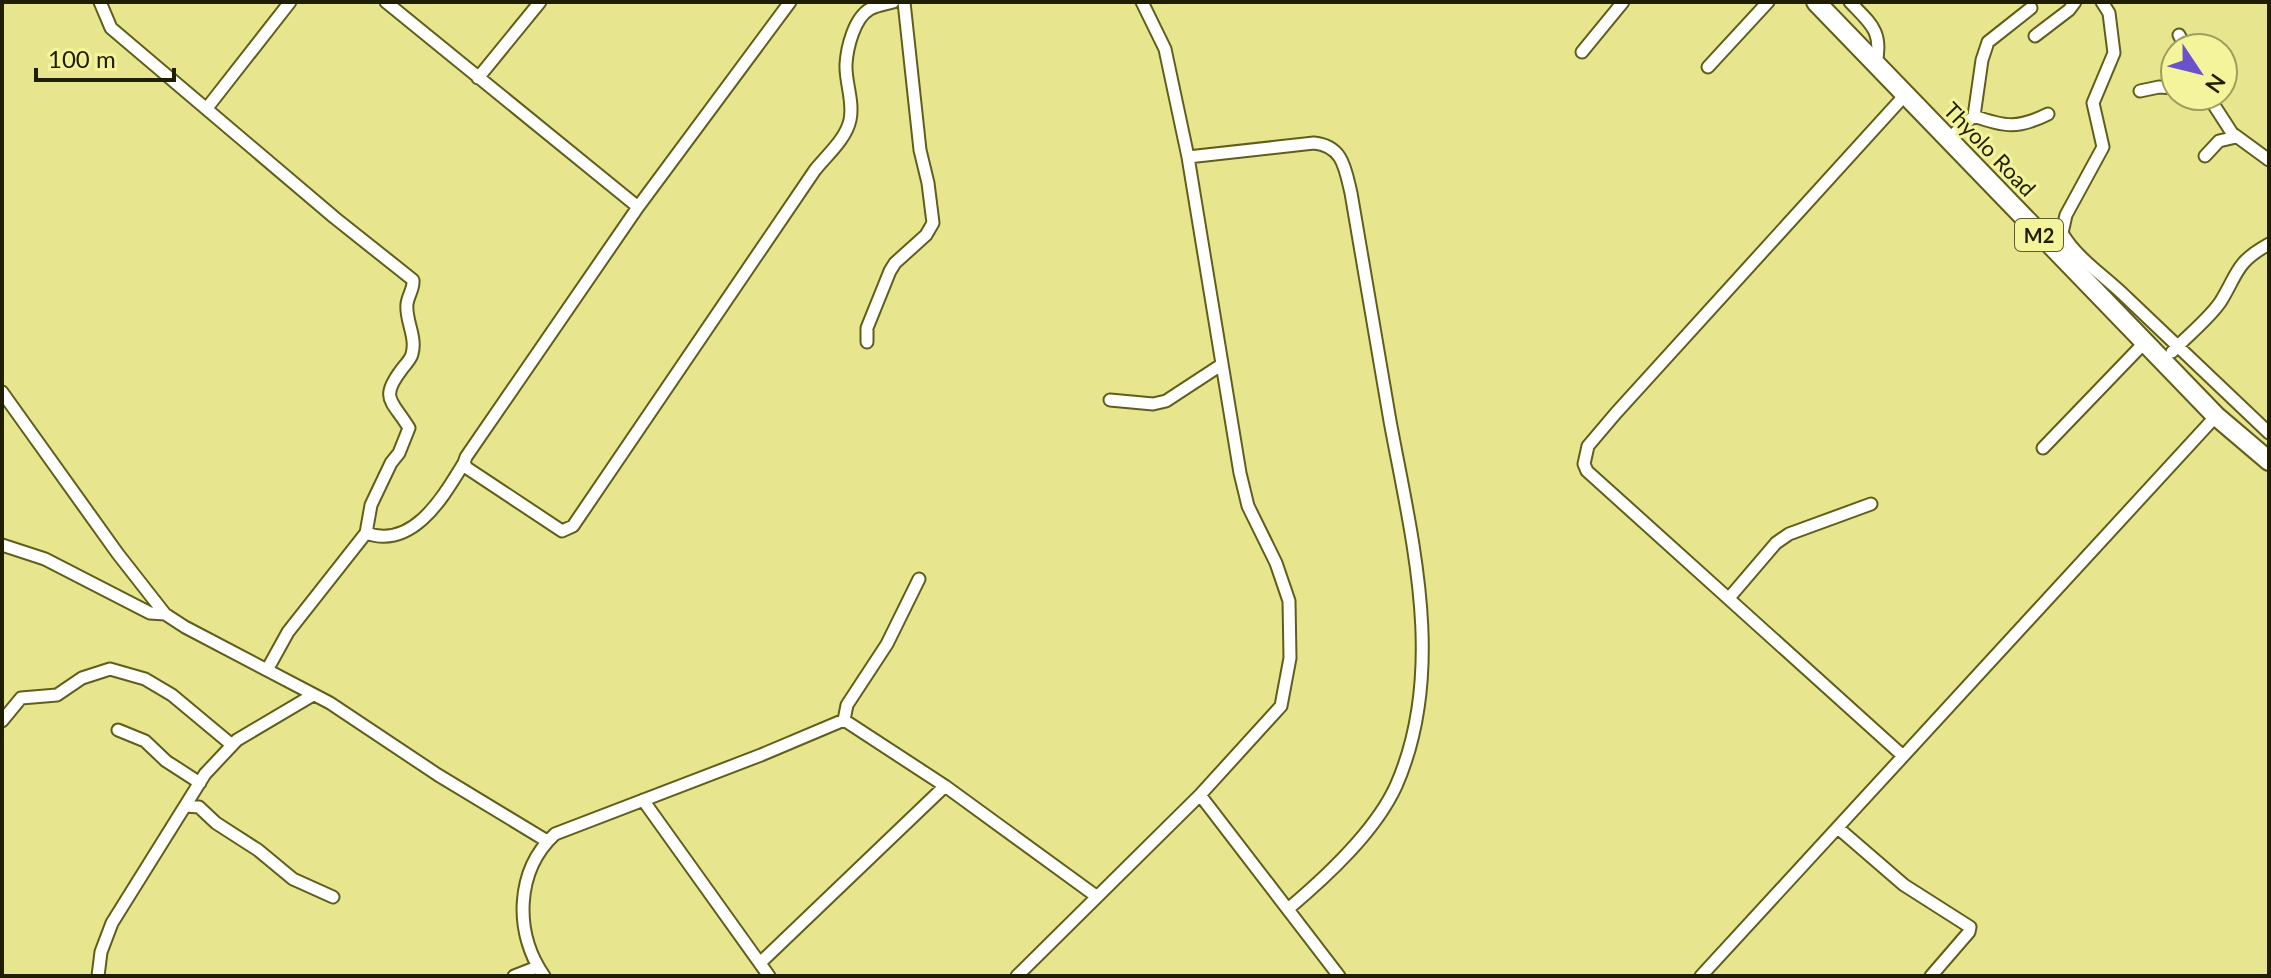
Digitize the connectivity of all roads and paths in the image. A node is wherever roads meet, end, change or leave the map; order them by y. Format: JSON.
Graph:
{"nodes":[{"id":1,"x":100,"y":2,"type":"edge"},
{"id":2,"x":290,"y":2,"type":"edge"},
{"id":3,"x":386,"y":2,"type":"edge"},
{"id":4,"x":540,"y":2,"type":"edge"},
{"id":5,"x":790,"y":2,"type":"edge"},
{"id":6,"x":893,"y":2,"type":"edge"},
{"id":7,"x":904,"y":2,"type":"edge"},
{"id":8,"x":1142,"y":2,"type":"edge"},
{"id":9,"x":1623,"y":2,"type":"edge"},
{"id":10,"x":1768,"y":2,"type":"edge"},
{"id":11,"x":1816,"y":2,"type":"edge"},
{"id":12,"x":1850,"y":2,"type":"edge"},
{"id":13,"x":2075,"y":2,"type":"edge"},
{"id":14,"x":2102,"y":2,"type":"edge"},
{"id":15,"x":2031,"y":8,"type":"dead end"},
{"id":16,"x":2035,"y":36,"type":"dead end"},
{"id":17,"x":1582,"y":52,"type":"dead end"},
{"id":18,"x":1876,"y":64,"type":"junction"},
{"id":19,"x":1708,"y":67,"type":"dead end"},
{"id":20,"x":478,"y":78,"type":"junction"},
{"id":21,"x":2159,"y":87,"type":"edge"},
{"id":22,"x":2140,"y":91,"type":"dead end"},
{"id":23,"x":1905,"y":95,"type":"junction"},
{"id":24,"x":207,"y":108,"type":"junction"},
{"id":25,"x":2219,"y":112,"type":"edge"},
{"id":26,"x":2048,"y":114,"type":"dead end"},
{"id":27,"x":1974,"y":116,"type":"junction"},
{"id":28,"x":2236,"y":137,"type":"junction"},
{"id":29,"x":1948,"y":139,"type":"junction"},
{"id":30,"x":2205,"y":156,"type":"dead end"},
{"id":31,"x":1188,"y":157,"type":"junction"},
{"id":32,"x":2269,"y":160,"type":"edge"},
{"id":33,"x":638,"y":207,"type":"junction"},
{"id":34,"x":2269,"y":244,"type":"edge"},
{"id":35,"x":2085,"y":272,"type":"junction"},
{"id":36,"x":2142,"y":330,"type":"junction"},
{"id":37,"x":867,"y":342,"type":"dead end"},
{"id":38,"x":2177,"y":347,"type":"junction"},
{"id":39,"x":2163,"y":362,"type":"junction"},
{"id":40,"x":1221,"y":365,"type":"junction"},
{"id":41,"x":2,"y":392,"type":"edge"},
{"id":42,"x":1110,"y":400,"type":"dead end"},
{"id":43,"x":2216,"y":416,"type":"junction"},
{"id":44,"x":2269,"y":433,"type":"edge"},
{"id":45,"x":2043,"y":448,"type":"dead end"},
{"id":46,"x":2269,"y":461,"type":"edge"},
{"id":47,"x":464,"y":463,"type":"junction"},
{"id":48,"x":1871,"y":504,"type":"dead end"},
{"id":49,"x":366,"y":533,"type":"junction"},
{"id":50,"x":2,"y":545,"type":"edge"},
{"id":51,"x":919,"y":579,"type":"dead end"},
{"id":52,"x":1729,"y":598,"type":"junction"},
{"id":53,"x":165,"y":614,"type":"junction"},
{"id":54,"x":267,"y":670,"type":"junction"},
{"id":55,"x":313,"y":695,"type":"junction"},
{"id":56,"x":844,"y":720,"type":"junction"},
{"id":57,"x":2,"y":721,"type":"edge"},
{"id":58,"x":118,"y":730,"type":"dead end"},
{"id":59,"x":232,"y":745,"type":"junction"},
{"id":60,"x":1902,"y":755,"type":"junction"},
{"id":61,"x":200,"y":783,"type":"junction"},
{"id":62,"x":945,"y":786,"type":"junction"},
{"id":63,"x":1200,"y":795,"type":"junction"},
{"id":64,"x":643,"y":800,"type":"junction"},
{"id":65,"x":186,"y":806,"type":"junction"},
{"id":66,"x":1838,"y":828,"type":"junction"},
{"id":67,"x":547,"y":841,"type":"junction"},
{"id":68,"x":1096,"y":896,"type":"junction"},
{"id":69,"x":333,"y":897,"type":"dead end"},
{"id":70,"x":1288,"y":909,"type":"junction"},
{"id":71,"x":760,"y":963,"type":"junction"},
{"id":72,"x":540,"y":971,"type":"edge"},
{"id":73,"x":98,"y":976,"type":"edge"},
{"id":74,"x":514,"y":976,"type":"edge"},
{"id":75,"x":769,"y":976,"type":"edge"},
{"id":76,"x":1017,"y":976,"type":"edge"},
{"id":77,"x":1339,"y":976,"type":"edge"},
{"id":78,"x":1701,"y":976,"type":"edge"},
{"id":79,"x":1931,"y":976,"type":"edge"}],
"edges":[{"from":1,"to":24,"type":"street"},
{"from":2,"to":24,"type":"street"},
{"from":3,"to":20,"type":"street"},
{"from":4,"to":20,"type":"street"},
{"from":5,"to":33,"type":"street"},
{"from":6,"to":47,"type":"street"},
{"from":7,"to":37,"type":"street"},
{"from":8,"to":31,"type":"street"},
{"from":9,"to":17,"type":"street"},
{"from":10,"to":19,"type":"street"},
{"from":11,"to":18,"type":"highway","name":"Thyolo Road","number":"M2"},
{"from":12,"to":18,"type":"street"},
{"from":13,"to":16,"type":"street"},
{"from":14,"to":35,"type":"street"},
{"from":15,"to":27,"type":"street"},
{"from":18,"to":23,"type":"highway","name":"Thyolo Road","number":"M2"},
{"from":20,"to":33,"type":"street"},
{"from":21,"to":22,"type":"street"},
{"from":23,"to":29,"type":"highway","name":"Thyolo Road","number":"M2"},
{"from":23,"to":52,"type":"street"},
{"from":24,"to":49,"type":"street"},
{"from":25,"to":28,"type":"street"},
{"from":26,"to":27,"type":"street"},
{"from":27,"to":29,"type":"street"},
{"from":28,"to":30,"type":"street"},
{"from":28,"to":32,"type":"street"},
{"from":29,"to":35,"type":"highway","name":"Thyolo Road","number":"M2"},
{"from":31,"to":40,"type":"street"},
{"from":31,"to":70,"type":"street"},
{"from":33,"to":47,"type":"street"},
{"from":34,"to":38,"type":"street"},
{"from":35,"to":36,"type":"highway","name":"Thyolo Road","number":"M2"},
{"from":36,"to":38,"type":"street"},
{"from":36,"to":39,"type":"highway","name":"Thyolo Road","number":"M2"},
{"from":36,"to":45,"type":"street"},
{"from":38,"to":39,"type":"street"},
{"from":38,"to":44,"type":"street"},
{"from":39,"to":43,"type":"highway","name":"Thyolo Road","number":"M2"},
{"from":40,"to":42,"type":"street"},
{"from":40,"to":63,"type":"street"},
{"from":41,"to":53,"type":"street"},
{"from":43,"to":46,"type":"highway","name":"Thyolo Road","number":"M2"},
{"from":43,"to":60,"type":"street"},
{"from":47,"to":49,"type":"street"},
{"from":48,"to":52,"type":"street"},
{"from":49,"to":54,"type":"street"},
{"from":50,"to":53,"type":"street"},
{"from":51,"to":56,"type":"street"},
{"from":52,"to":60,"type":"street"},
{"from":53,"to":54,"type":"street"},
{"from":54,"to":55,"type":"street"},
{"from":55,"to":59,"type":"street"},
{"from":55,"to":67,"type":"street"},
{"from":56,"to":62,"type":"street"},
{"from":56,"to":64,"type":"street"},
{"from":57,"to":59,"type":"street"},
{"from":58,"to":61,"type":"street"},
{"from":59,"to":61,"type":"street"},
{"from":60,"to":66,"type":"street"},
{"from":61,"to":65,"type":"street"},
{"from":62,"to":68,"type":"street"},
{"from":62,"to":71,"type":"street"},
{"from":63,"to":68,"type":"street"},
{"from":63,"to":70,"type":"street"},
{"from":64,"to":67,"type":"street"},
{"from":64,"to":71,"type":"street"},
{"from":65,"to":69,"type":"street"},
{"from":65,"to":73,"type":"street"},
{"from":66,"to":78,"type":"street"},
{"from":66,"to":79,"type":"street"},
{"from":67,"to":72,"type":"street"},
{"from":68,"to":76,"type":"street"},
{"from":70,"to":77,"type":"street"},
{"from":71,"to":75,"type":"street"},
{"from":72,"to":74,"type":"street"}]}
